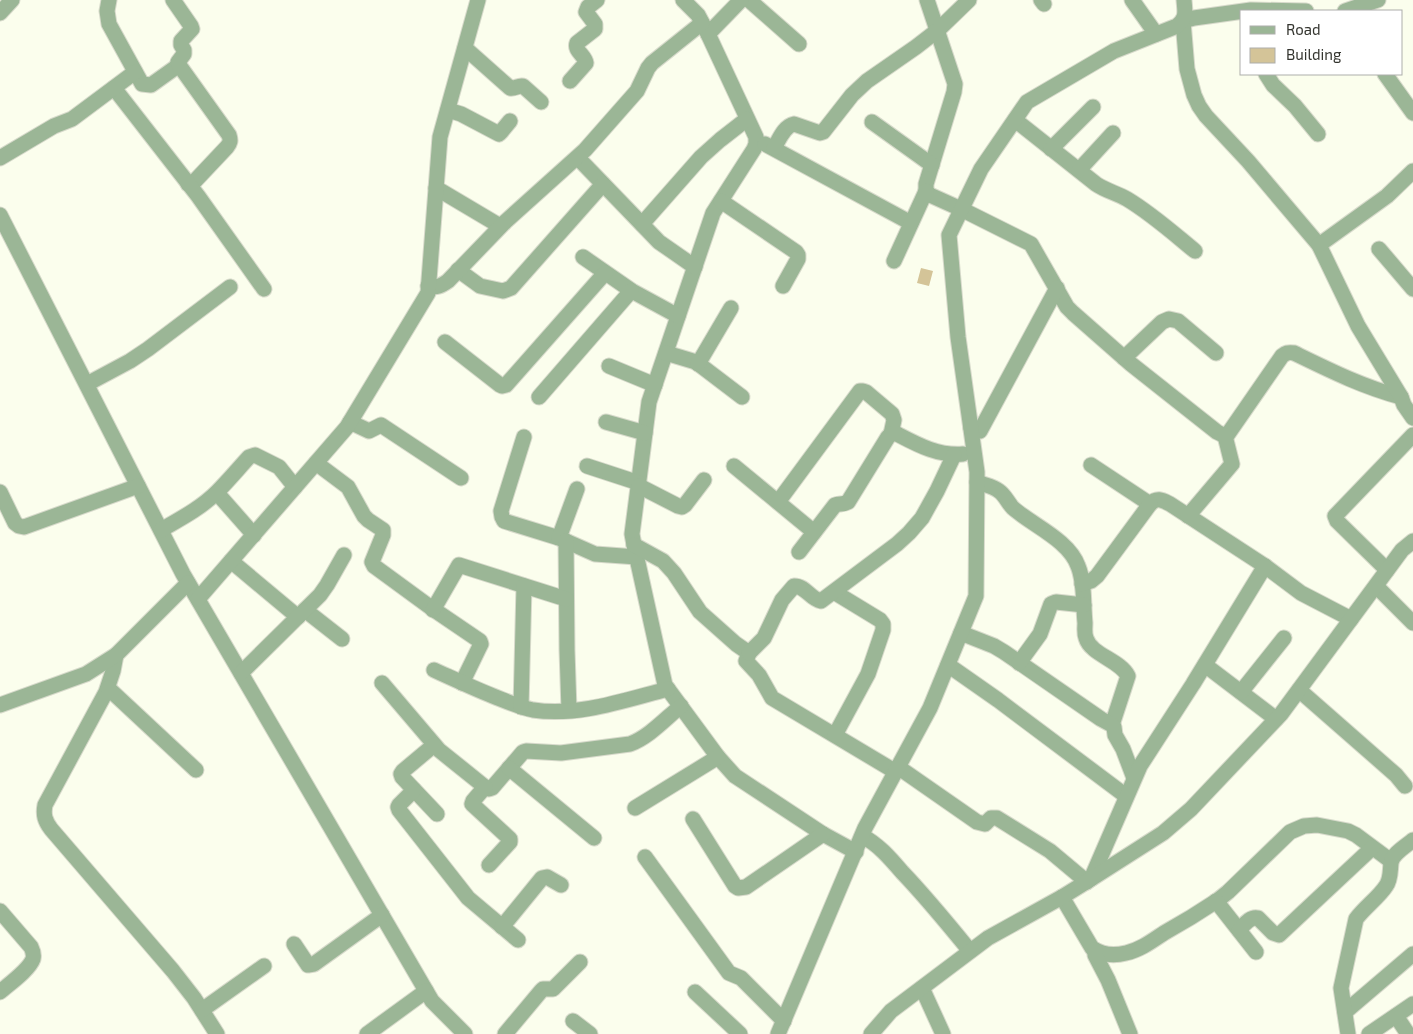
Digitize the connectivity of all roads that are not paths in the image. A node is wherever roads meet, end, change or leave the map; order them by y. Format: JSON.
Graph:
{"nodes":[{"id":1,"x":12,"y":0,"type":"edge"},
{"id":2,"x":109,"y":0,"type":"edge"},
{"id":3,"x":173,"y":0,"type":"edge"},
{"id":4,"x":478,"y":0,"type":"edge"},
{"id":5,"x":597,"y":0,"type":"edge"},
{"id":6,"x":683,"y":0,"type":"edge"},
{"id":7,"x":741,"y":0,"type":"edge"},
{"id":8,"x":749,"y":0,"type":"edge"},
{"id":9,"x":927,"y":0,"type":"edge"},
{"id":10,"x":969,"y":0,"type":"edge"},
{"id":11,"x":1132,"y":0,"type":"edge"},
{"id":12,"x":1184,"y":0,"type":"edge"},
{"id":13,"x":1378,"y":0,"type":"edge"},
{"id":14,"x":1348,"y":10,"type":"edge"},
{"id":15,"x":0,"y":13,"type":"edge"},
{"id":16,"x":1240,"y":13,"type":"edge"},
{"id":17,"x":1182,"y":21,"type":"junction"},
{"id":18,"x":705,"y":28,"type":"junction"},
{"id":19,"x":938,"y":30,"type":"junction"},
{"id":20,"x":1156,"y":34,"type":"junction"},
{"id":21,"x":799,"y":44,"type":"dead end"},
{"id":22,"x":465,"y":48,"type":"junction"},
{"id":23,"x":179,"y":65,"type":"junction"},
{"id":24,"x":135,"y":72,"type":"junction"},
{"id":25,"x":1267,"y":75,"type":"edge"},
{"id":26,"x":1386,"y":75,"type":"edge"},
{"id":27,"x":570,"y":81,"type":"dead end"},
{"id":28,"x":114,"y":88,"type":"junction"},
{"id":29,"x":541,"y":102,"type":"dead end"},
{"id":30,"x":1094,"y":107,"type":"dead end"},
{"id":31,"x":448,"y":110,"type":"junction"},
{"id":32,"x":1413,"y":114,"type":"edge"},
{"id":33,"x":747,"y":119,"type":"junction"},
{"id":34,"x":1015,"y":120,"type":"junction"},
{"id":35,"x":510,"y":121,"type":"dead end"},
{"id":36,"x":872,"y":122,"type":"dead end"},
{"id":37,"x":1113,"y":133,"type":"dead end"},
{"id":38,"x":1318,"y":134,"type":"dead end"},
{"id":39,"x":756,"y":142,"type":"junction"},
{"id":40,"x":774,"y":148,"type":"junction"},
{"id":41,"x":1051,"y":149,"type":"junction"},
{"id":42,"x":0,"y":158,"type":"edge"},
{"id":43,"x":578,"y":158,"type":"junction"},
{"id":44,"x":932,"y":165,"type":"junction"},
{"id":45,"x":1079,"y":170,"type":"junction"},
{"id":46,"x":1413,"y":171,"type":"edge"},
{"id":47,"x":188,"y":184,"type":"junction"},
{"id":48,"x":603,"y":184,"type":"junction"},
{"id":49,"x":436,"y":188,"type":"junction"},
{"id":50,"x":926,"y":191,"type":"junction"},
{"id":51,"x":721,"y":201,"type":"junction"},
{"id":52,"x":962,"y":209,"type":"junction"},
{"id":53,"x":0,"y":215,"type":"edge"},
{"id":54,"x":642,"y":224,"type":"junction"},
{"id":55,"x":911,"y":224,"type":"junction"},
{"id":56,"x":500,"y":226,"type":"junction"},
{"id":57,"x":1319,"y":245,"type":"junction"},
{"id":58,"x":1378,"y":249,"type":"dead end"},
{"id":59,"x":1195,"y":251,"type":"dead end"},
{"id":60,"x":583,"y":257,"type":"dead end"},
{"id":61,"x":894,"y":261,"type":"dead end"},
{"id":62,"x":695,"y":267,"type":"junction"},
{"id":63,"x":458,"y":270,"type":"junction"},
{"id":64,"x":605,"y":273,"type":"junction"},
{"id":65,"x":428,"y":286,"type":"junction"},
{"id":66,"x":783,"y":286,"type":"dead end"},
{"id":67,"x":230,"y":287,"type":"dead end"},
{"id":68,"x":1057,"y":288,"type":"junction"},
{"id":69,"x":264,"y":289,"type":"dead end"},
{"id":70,"x":1413,"y":289,"type":"edge"},
{"id":71,"x":630,"y":290,"type":"junction"},
{"id":72,"x":731,"y":308,"type":"dead end"},
{"id":73,"x":678,"y":316,"type":"junction"},
{"id":74,"x":445,"y":342,"type":"dead end"},
{"id":75,"x":666,"y":353,"type":"junction"},
{"id":76,"x":1216,"y":353,"type":"dead end"},
{"id":77,"x":1124,"y":358,"type":"junction"},
{"id":78,"x":698,"y":364,"type":"junction"},
{"id":79,"x":609,"y":366,"type":"dead end"},
{"id":80,"x":87,"y":384,"type":"junction"},
{"id":81,"x":655,"y":385,"type":"junction"},
{"id":82,"x":742,"y":397,"type":"dead end"},
{"id":83,"x":1401,"y":397,"type":"junction"},
{"id":84,"x":539,"y":398,"type":"dead end"},
{"id":85,"x":1413,"y":418,"type":"edge"},
{"id":86,"x":350,"y":422,"type":"junction"},
{"id":87,"x":606,"y":422,"type":"dead end"},
{"id":88,"x":971,"y":428,"type":"junction"},
{"id":89,"x":645,"y":433,"type":"junction"},
{"id":90,"x":891,"y":434,"type":"junction"},
{"id":91,"x":1413,"y":435,"type":"edge"},
{"id":92,"x":1225,"y":436,"type":"junction"},
{"id":93,"x":524,"y":437,"type":"dead end"},
{"id":94,"x":975,"y":453,"type":"junction"},
{"id":95,"x":954,"y":455,"type":"junction"},
{"id":96,"x":316,"y":463,"type":"junction"},
{"id":97,"x":587,"y":466,"type":"dead end"},
{"id":98,"x":734,"y":466,"type":"dead end"},
{"id":99,"x":1091,"y":466,"type":"dead end"},
{"id":100,"x":461,"y":478,"type":"dead end"},
{"id":101,"x":704,"y":480,"type":"dead end"},
{"id":102,"x":977,"y":482,"type":"junction"},
{"id":103,"x":639,"y":484,"type":"junction"},
{"id":104,"x":138,"y":486,"type":"junction"},
{"id":105,"x":295,"y":487,"type":"junction"},
{"id":106,"x":577,"y":489,"type":"dead end"},
{"id":107,"x":0,"y":492,"type":"edge"},
{"id":108,"x":217,"y":493,"type":"junction"},
{"id":109,"x":778,"y":502,"type":"junction"},
{"id":110,"x":1150,"y":504,"type":"junction"},
{"id":111,"x":1188,"y":516,"type":"junction"},
{"id":112,"x":6,"y":518,"type":"edge"},
{"id":113,"x":161,"y":530,"type":"junction"},
{"id":114,"x":814,"y":532,"type":"junction"},
{"id":115,"x":254,"y":535,"type":"junction"},
{"id":116,"x":563,"y":540,"type":"junction"},
{"id":117,"x":1413,"y":540,"type":"edge"},
{"id":118,"x":636,"y":551,"type":"junction"},
{"id":119,"x":799,"y":552,"type":"dead end"},
{"id":120,"x":344,"y":555,"type":"dead end"},
{"id":121,"x":231,"y":561,"type":"junction"},
{"id":122,"x":1265,"y":566,"type":"junction"},
{"id":123,"x":1388,"y":570,"type":"junction"},
{"id":124,"x":188,"y":583,"type":"junction"},
{"id":125,"x":1082,"y":584,"type":"junction"},
{"id":126,"x":524,"y":586,"type":"junction"},
{"id":127,"x":1376,"y":586,"type":"junction"},
{"id":128,"x":834,"y":592,"type":"junction"},
{"id":129,"x":198,"y":599,"type":"junction"},
{"id":130,"x":566,"y":599,"type":"junction"},
{"id":131,"x":1084,"y":605,"type":"junction"},
{"id":132,"x":433,"y":610,"type":"junction"},
{"id":133,"x":302,"y":614,"type":"junction"},
{"id":134,"x":1351,"y":619,"type":"junction"},
{"id":135,"x":1413,"y":623,"type":"edge"},
{"id":136,"x":961,"y":633,"type":"junction"},
{"id":137,"x":1284,"y":638,"type":"dead end"},
{"id":138,"x":342,"y":639,"type":"dead end"},
{"id":139,"x":749,"y":653,"type":"junction"},
{"id":140,"x":116,"y":654,"type":"junction"},
{"id":141,"x":1019,"y":663,"type":"junction"},
{"id":142,"x":1205,"y":665,"type":"junction"},
{"id":143,"x":948,"y":666,"type":"junction"},
{"id":144,"x":434,"y":670,"type":"dead end"},
{"id":145,"x":241,"y":673,"type":"junction"},
{"id":146,"x":382,"y":683,"type":"dead end"},
{"id":147,"x":462,"y":683,"type":"junction"},
{"id":148,"x":108,"y":688,"type":"junction"},
{"id":149,"x":668,"y":688,"type":"junction"},
{"id":150,"x":1299,"y":690,"type":"junction"},
{"id":151,"x":1241,"y":692,"type":"junction"},
{"id":152,"x":0,"y":705,"type":"edge"},
{"id":153,"x":681,"y":706,"type":"junction"},
{"id":154,"x":521,"y":707,"type":"junction"},
{"id":155,"x":569,"y":710,"type":"junction"},
{"id":156,"x":1276,"y":719,"type":"junction"},
{"id":157,"x":1112,"y":725,"type":"junction"},
{"id":158,"x":835,"y":735,"type":"junction"},
{"id":159,"x":434,"y":746,"type":"junction"},
{"id":160,"x":718,"y":757,"type":"junction"},
{"id":161,"x":509,"y":768,"type":"junction"},
{"id":162,"x":897,"y":769,"type":"junction"},
{"id":163,"x":196,"y":770,"type":"dead end"},
{"id":164,"x":1134,"y":778,"type":"junction"},
{"id":165,"x":1405,"y":786,"type":"dead end"},
{"id":166,"x":484,"y":787,"type":"junction"},
{"id":167,"x":414,"y":790,"type":"junction"},
{"id":168,"x":1126,"y":796,"type":"junction"},
{"id":169,"x":635,"y":808,"type":"dead end"},
{"id":170,"x":437,"y":814,"type":"dead end"},
{"id":171,"x":693,"y":819,"type":"dead end"},
{"id":172,"x":823,"y":834,"type":"junction"},
{"id":173,"x":862,"y":836,"type":"junction"},
{"id":174,"x":594,"y":838,"type":"dead end"},
{"id":175,"x":1413,"y":840,"type":"edge"},
{"id":176,"x":1372,"y":848,"type":"junction"},
{"id":177,"x":856,"y":852,"type":"junction"},
{"id":178,"x":645,"y":858,"type":"dead end"},
{"id":179,"x":1391,"y":861,"type":"junction"},
{"id":180,"x":489,"y":865,"type":"dead end"},
{"id":181,"x":1089,"y":880,"type":"junction"},
{"id":182,"x":561,"y":885,"type":"dead end"},
{"id":183,"x":1062,"y":897,"type":"junction"},
{"id":184,"x":1216,"y":901,"type":"junction"},
{"id":185,"x":0,"y":911,"type":"edge"},
{"id":186,"x":382,"y":915,"type":"junction"},
{"id":187,"x":502,"y":927,"type":"junction"},
{"id":188,"x":1239,"y":930,"type":"junction"},
{"id":189,"x":518,"y":940,"type":"dead end"},
{"id":190,"x":294,"y":944,"type":"dead end"},
{"id":191,"x":1095,"y":950,"type":"junction"},
{"id":192,"x":970,"y":951,"type":"junction"},
{"id":193,"x":1256,"y":952,"type":"dead end"},
{"id":194,"x":1413,"y":954,"type":"edge"},
{"id":195,"x":580,"y":962,"type":"dead end"},
{"id":196,"x":264,"y":966,"type":"dead end"},
{"id":197,"x":922,"y":988,"type":"junction"},
{"id":198,"x":426,"y":991,"type":"junction"},
{"id":199,"x":0,"y":992,"type":"edge"},
{"id":200,"x":695,"y":992,"type":"dead end"},
{"id":201,"x":1413,"y":1004,"type":"edge"},
{"id":202,"x":202,"y":1010,"type":"junction"},
{"id":203,"x":1345,"y":1012,"type":"junction"},
{"id":204,"x":1396,"y":1016,"type":"junction"},
{"id":205,"x":573,"y":1021,"type":"dead end"},
{"id":206,"x":781,"y":1028,"type":"edge"},
{"id":207,"x":217,"y":1034,"type":"edge"},
{"id":208,"x":367,"y":1034,"type":"edge"},
{"id":209,"x":465,"y":1034,"type":"edge"},
{"id":210,"x":505,"y":1034,"type":"edge"},
{"id":211,"x":590,"y":1034,"type":"edge"},
{"id":212,"x":740,"y":1034,"type":"edge"},
{"id":213,"x":871,"y":1034,"type":"edge"},
{"id":214,"x":943,"y":1034,"type":"edge"},
{"id":215,"x":1130,"y":1034,"type":"edge"},
{"id":216,"x":1348,"y":1034,"type":"edge"},
{"id":217,"x":1369,"y":1034,"type":"edge"},
{"id":218,"x":1408,"y":1034,"type":"edge"}],
"edges":[{"from":1,"to":15,"type":"street"},
{"from":2,"to":24,"type":"street"},
{"from":3,"to":23,"type":"street"},
{"from":4,"to":22,"type":"street"},
{"from":5,"to":27,"type":"street"},
{"from":6,"to":18,"type":"street"},
{"from":7,"to":18,"type":"street"},
{"from":8,"to":21,"type":"street"},
{"from":9,"to":19,"type":"street"},
{"from":10,"to":19,"type":"street"},
{"from":11,"to":20,"type":"street"},
{"from":12,"to":17,"type":"street"},
{"from":13,"to":14,"type":"street"},
{"from":16,"to":17,"type":"street"},
{"from":17,"to":20,"type":"street"},
{"from":17,"to":57,"type":"street"},
{"from":18,"to":33,"type":"street"},
{"from":18,"to":43,"type":"street"},
{"from":19,"to":40,"type":"street"},
{"from":19,"to":44,"type":"street"},
{"from":20,"to":34,"type":"street"},
{"from":22,"to":29,"type":"street"},
{"from":22,"to":31,"type":"street"},
{"from":23,"to":24,"type":"street"},
{"from":23,"to":47,"type":"street"},
{"from":24,"to":28,"type":"street"},
{"from":25,"to":38,"type":"street"},
{"from":26,"to":32,"type":"street"},
{"from":28,"to":42,"type":"street"},
{"from":28,"to":47,"type":"street"},
{"from":30,"to":41,"type":"street"},
{"from":31,"to":35,"type":"street"},
{"from":31,"to":49,"type":"street"},
{"from":33,"to":39,"type":"street"},
{"from":33,"to":54,"type":"street"},
{"from":34,"to":41,"type":"street"},
{"from":34,"to":52,"type":"street"},
{"from":36,"to":44,"type":"street"},
{"from":37,"to":45,"type":"street"},
{"from":39,"to":40,"type":"street"},
{"from":39,"to":51,"type":"street"},
{"from":40,"to":55,"type":"street"},
{"from":41,"to":45,"type":"street"},
{"from":43,"to":48,"type":"street"},
{"from":43,"to":56,"type":"street"},
{"from":44,"to":50,"type":"street"},
{"from":45,"to":59,"type":"street"},
{"from":46,"to":57,"type":"street"},
{"from":47,"to":69,"type":"street"},
{"from":48,"to":54,"type":"street"},
{"from":48,"to":63,"type":"street"},
{"from":49,"to":56,"type":"street"},
{"from":49,"to":65,"type":"street"},
{"from":50,"to":52,"type":"street"},
{"from":50,"to":55,"type":"street"},
{"from":51,"to":62,"type":"street"},
{"from":51,"to":66,"type":"street"},
{"from":52,"to":68,"type":"street"},
{"from":52,"to":88,"type":"street"},
{"from":53,"to":80,"type":"street"},
{"from":54,"to":62,"type":"street"},
{"from":55,"to":61,"type":"street"},
{"from":56,"to":63,"type":"street"},
{"from":57,"to":83,"type":"street"},
{"from":58,"to":70,"type":"street"},
{"from":60,"to":64,"type":"street"},
{"from":62,"to":73,"type":"street"},
{"from":63,"to":65,"type":"street"},
{"from":64,"to":71,"type":"street"},
{"from":64,"to":74,"type":"street"},
{"from":65,"to":86,"type":"street"},
{"from":67,"to":80,"type":"street"},
{"from":68,"to":77,"type":"street"},
{"from":68,"to":88,"type":"street"},
{"from":71,"to":73,"type":"street"},
{"from":71,"to":84,"type":"street"},
{"from":72,"to":78,"type":"street"},
{"from":73,"to":75,"type":"street"},
{"from":75,"to":78,"type":"street"},
{"from":75,"to":81,"type":"street"},
{"from":76,"to":77,"type":"street"},
{"from":77,"to":92,"type":"street"},
{"from":78,"to":82,"type":"street"},
{"from":79,"to":81,"type":"street"},
{"from":80,"to":104,"type":"street"},
{"from":81,"to":89,"type":"street"},
{"from":83,"to":85,"type":"street"},
{"from":83,"to":92,"type":"street"},
{"from":86,"to":96,"type":"street"},
{"from":86,"to":100,"type":"street"},
{"from":87,"to":89,"type":"street"},
{"from":88,"to":94,"type":"street"},
{"from":89,"to":103,"type":"street"},
{"from":90,"to":95,"type":"street"},
{"from":90,"to":109,"type":"street"},
{"from":90,"to":114,"type":"street"},
{"from":91,"to":123,"type":"street"},
{"from":92,"to":111,"type":"street"},
{"from":93,"to":116,"type":"street"},
{"from":94,"to":95,"type":"street"},
{"from":94,"to":102,"type":"street"},
{"from":95,"to":128,"type":"street"},
{"from":96,"to":105,"type":"street"},
{"from":96,"to":132,"type":"street"},
{"from":97,"to":103,"type":"street"},
{"from":98,"to":109,"type":"street"},
{"from":99,"to":110,"type":"street"},
{"from":101,"to":103,"type":"street"},
{"from":102,"to":125,"type":"street"},
{"from":102,"to":136,"type":"street"},
{"from":103,"to":118,"type":"street"},
{"from":104,"to":112,"type":"street"},
{"from":104,"to":113,"type":"street"},
{"from":105,"to":108,"type":"street"},
{"from":105,"to":115,"type":"street"},
{"from":106,"to":116,"type":"street"},
{"from":107,"to":112,"type":"street"},
{"from":108,"to":113,"type":"street"},
{"from":108,"to":115,"type":"street"},
{"from":109,"to":114,"type":"street"},
{"from":110,"to":111,"type":"street"},
{"from":110,"to":125,"type":"street"},
{"from":111,"to":122,"type":"street"},
{"from":113,"to":124,"type":"street"},
{"from":114,"to":119,"type":"street"},
{"from":115,"to":121,"type":"street"},
{"from":116,"to":118,"type":"street"},
{"from":116,"to":130,"type":"street"},
{"from":117,"to":123,"type":"street"},
{"from":118,"to":139,"type":"street"},
{"from":118,"to":149,"type":"street"},
{"from":120,"to":133,"type":"street"},
{"from":121,"to":129,"type":"street"},
{"from":121,"to":133,"type":"street"},
{"from":122,"to":134,"type":"street"},
{"from":122,"to":142,"type":"street"},
{"from":123,"to":127,"type":"street"},
{"from":124,"to":129,"type":"street"},
{"from":124,"to":140,"type":"street"},
{"from":125,"to":131,"type":"street"},
{"from":126,"to":130,"type":"street"},
{"from":126,"to":132,"type":"street"},
{"from":126,"to":154,"type":"street"},
{"from":127,"to":134,"type":"street"},
{"from":127,"to":135,"type":"street"},
{"from":128,"to":139,"type":"street"},
{"from":128,"to":158,"type":"street"},
{"from":129,"to":145,"type":"street"},
{"from":130,"to":155,"type":"street"},
{"from":131,"to":141,"type":"street"},
{"from":131,"to":157,"type":"street"},
{"from":132,"to":147,"type":"street"},
{"from":133,"to":138,"type":"street"},
{"from":133,"to":145,"type":"street"},
{"from":134,"to":150,"type":"street"},
{"from":136,"to":141,"type":"street"},
{"from":136,"to":143,"type":"street"},
{"from":137,"to":151,"type":"street"},
{"from":139,"to":158,"type":"street"},
{"from":140,"to":148,"type":"street"},
{"from":140,"to":152,"type":"street"},
{"from":141,"to":157,"type":"street"},
{"from":142,"to":151,"type":"street"},
{"from":142,"to":164,"type":"street"},
{"from":143,"to":162,"type":"street"},
{"from":143,"to":168,"type":"street"},
{"from":144,"to":147,"type":"street"},
{"from":145,"to":186,"type":"street"},
{"from":146,"to":159,"type":"street"},
{"from":147,"to":154,"type":"street"},
{"from":148,"to":163,"type":"street"},
{"from":148,"to":202,"type":"street"},
{"from":149,"to":153,"type":"street"},
{"from":149,"to":155,"type":"street"},
{"from":150,"to":156,"type":"street"},
{"from":150,"to":165,"type":"street"},
{"from":151,"to":156,"type":"street"},
{"from":153,"to":160,"type":"street"},
{"from":153,"to":161,"type":"street"},
{"from":154,"to":155,"type":"street"},
{"from":156,"to":181,"type":"street"},
{"from":157,"to":164,"type":"street"},
{"from":158,"to":162,"type":"street"},
{"from":159,"to":166,"type":"street"},
{"from":159,"to":167,"type":"street"},
{"from":160,"to":169,"type":"street"},
{"from":160,"to":172,"type":"street"},
{"from":161,"to":166,"type":"street"},
{"from":161,"to":174,"type":"street"},
{"from":162,"to":173,"type":"street"},
{"from":162,"to":181,"type":"street"},
{"from":164,"to":168,"type":"street"},
{"from":166,"to":180,"type":"street"},
{"from":167,"to":170,"type":"street"},
{"from":167,"to":187,"type":"street"},
{"from":168,"to":181,"type":"street"},
{"from":171,"to":172,"type":"street"},
{"from":172,"to":177,"type":"street"},
{"from":173,"to":177,"type":"street"},
{"from":173,"to":192,"type":"street"},
{"from":175,"to":179,"type":"street"},
{"from":176,"to":179,"type":"street"},
{"from":176,"to":184,"type":"street"},
{"from":176,"to":188,"type":"street"},
{"from":177,"to":206,"type":"street"},
{"from":178,"to":206,"type":"street"},
{"from":179,"to":203,"type":"street"},
{"from":181,"to":183,"type":"street"},
{"from":182,"to":187,"type":"street"},
{"from":183,"to":191,"type":"street"},
{"from":183,"to":192,"type":"street"},
{"from":184,"to":188,"type":"street"},
{"from":184,"to":191,"type":"street"},
{"from":185,"to":199,"type":"street"},
{"from":186,"to":190,"type":"street"},
{"from":186,"to":198,"type":"street"},
{"from":187,"to":189,"type":"street"},
{"from":188,"to":193,"type":"street"},
{"from":191,"to":215,"type":"street"},
{"from":192,"to":197,"type":"street"},
{"from":194,"to":203,"type":"street"},
{"from":195,"to":210,"type":"street"},
{"from":196,"to":202,"type":"street"},
{"from":197,"to":213,"type":"street"},
{"from":197,"to":214,"type":"street"},
{"from":198,"to":208,"type":"street"},
{"from":198,"to":209,"type":"street"},
{"from":200,"to":212,"type":"street"},
{"from":201,"to":204,"type":"street"},
{"from":202,"to":207,"type":"street"},
{"from":203,"to":216,"type":"street"},
{"from":204,"to":217,"type":"street"},
{"from":204,"to":218,"type":"street"},
{"from":205,"to":211,"type":"street"}]}
